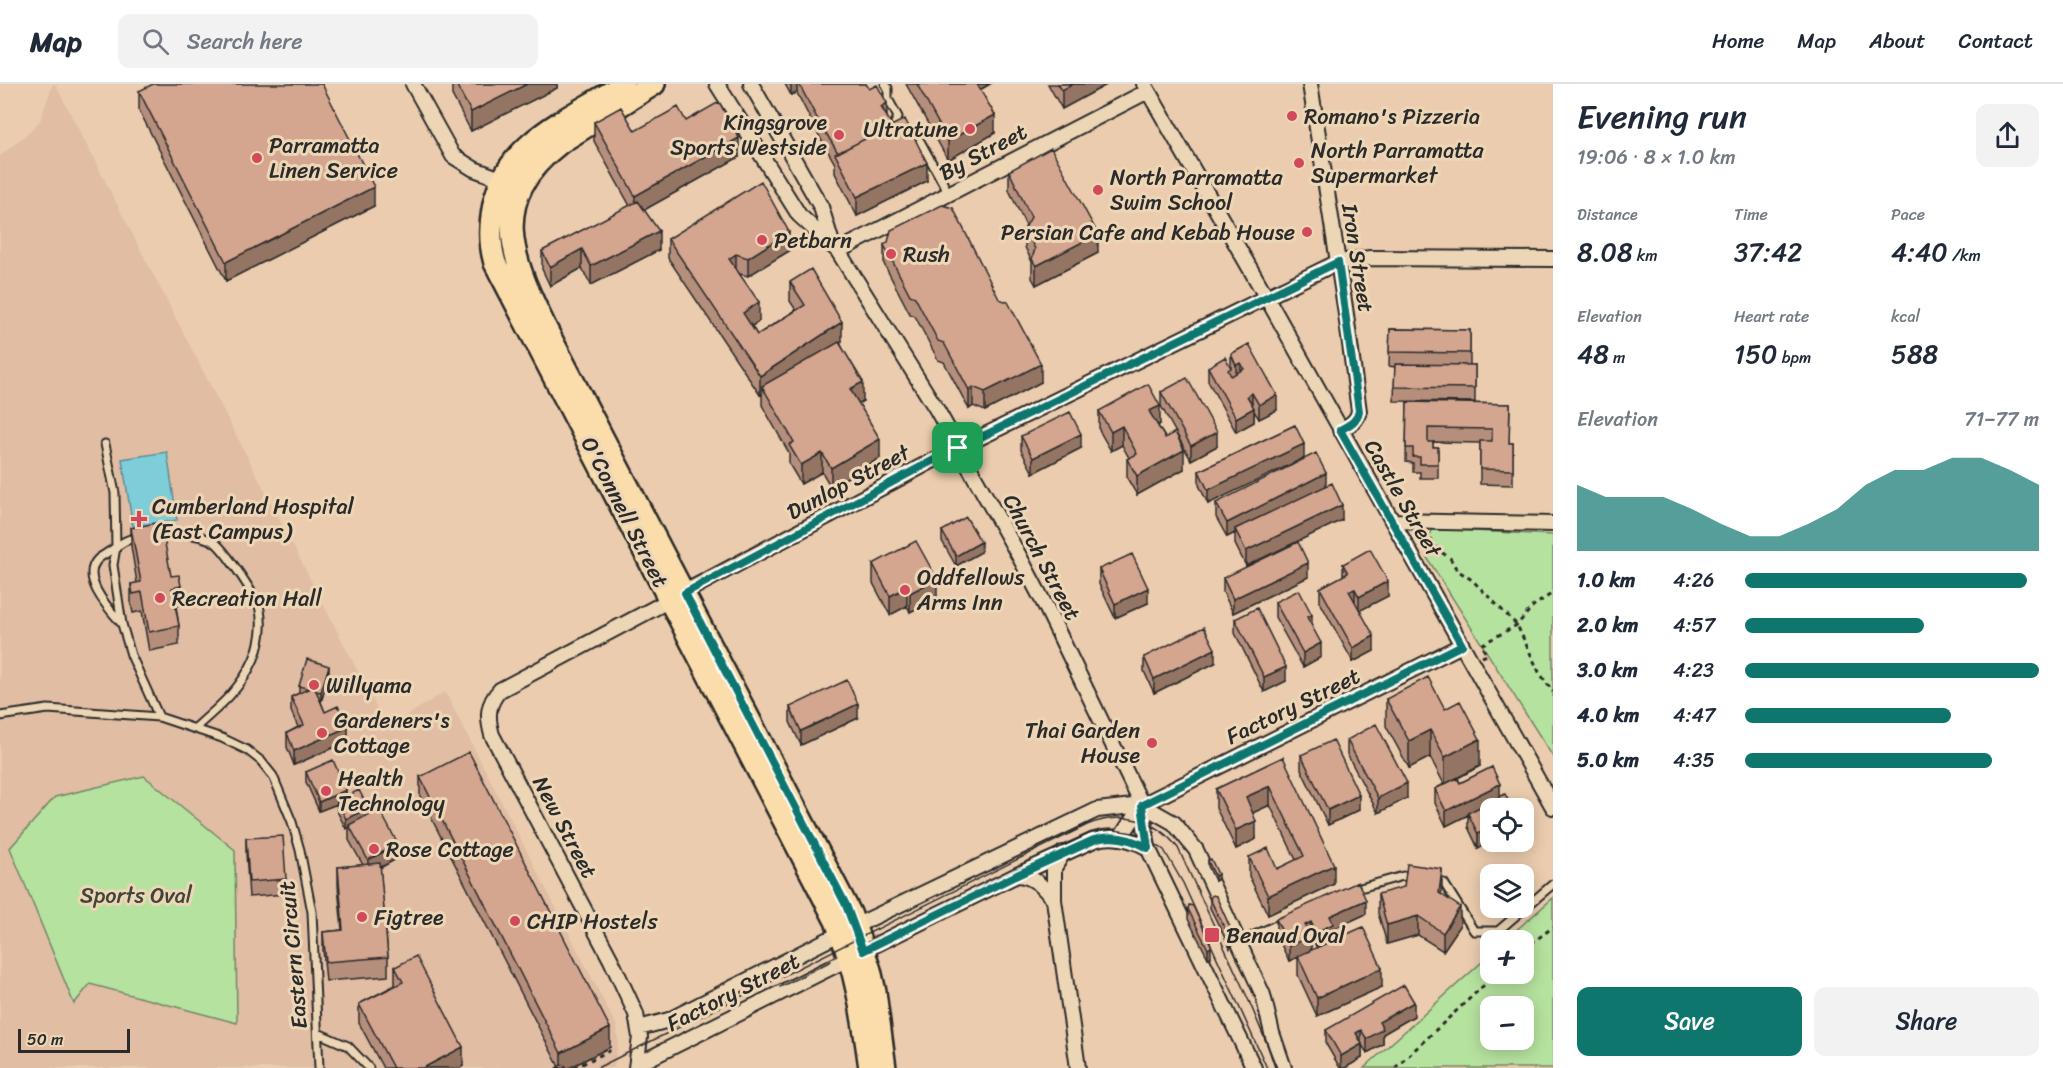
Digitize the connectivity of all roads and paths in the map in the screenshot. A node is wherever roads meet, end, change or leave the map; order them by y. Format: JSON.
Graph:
{"nodes":[{"id":1,"x":413,"y":84,"type":"edge"},
{"id":2,"x":624,"y":84,"type":"edge"},
{"id":3,"x":654,"y":84,"type":"edge"},
{"id":4,"x":717,"y":84,"type":"edge"},
{"id":5,"x":751,"y":84,"type":"edge"},
{"id":6,"x":885,"y":84,"type":"edge"},
{"id":7,"x":1310,"y":84,"type":"edge"},
{"id":8,"x":1146,"y":87,"type":"edge"},
{"id":9,"x":893,"y":128,"type":"edge"},
{"id":10,"x":920,"y":141,"type":"dead end"},
{"id":11,"x":501,"y":179,"type":"junction"},
{"id":12,"x":949,"y":194,"type":"junction"},
{"id":13,"x":836,"y":248,"type":"junction"},
{"id":14,"x":1553,"y":259,"type":"edge"},
{"id":15,"x":1338,"y":262,"type":"junction"},
{"id":16,"x":1267,"y":298,"type":"junction"},
{"id":17,"x":1340,"y":430,"type":"junction"},
{"id":18,"x":105,"y":444,"type":"dead end"},
{"id":19,"x":958,"y":448,"type":"junction"},
{"id":20,"x":1392,"y":521,"type":"junction"},
{"id":21,"x":1553,"y":525,"type":"edge"},
{"id":22,"x":1431,"y":539,"type":"dead end"},
{"id":23,"x":116,"y":547,"type":"junction"},
{"id":24,"x":1553,"y":593,"type":"edge"},
{"id":25,"x":678,"y":596,"type":"junction"},
{"id":26,"x":122,"y":624,"type":"junction"},
{"id":27,"x":1517,"y":626,"type":"junction"},
{"id":28,"x":1462,"y":645,"type":"junction"},
{"id":29,"x":1481,"y":658,"type":"dead end"},
{"id":30,"x":1553,"y":692,"type":"edge"},
{"id":31,"x":489,"y":709,"type":"joint"},
{"id":32,"x":0,"y":716,"type":"edge"},
{"id":33,"x":159,"y":717,"type":"junction"},
{"id":34,"x":195,"y":728,"type":"junction"},
{"id":35,"x":1142,"y":805,"type":"junction"},
{"id":36,"x":1553,"y":807,"type":"edge"},
{"id":37,"x":1118,"y":838,"type":"junction"},
{"id":38,"x":1148,"y":848,"type":"junction"},
{"id":39,"x":1064,"y":854,"type":"junction"},
{"id":40,"x":1017,"y":875,"type":"junction"},
{"id":41,"x":1553,"y":885,"type":"edge"},
{"id":42,"x":1341,"y":896,"type":"edge"},
{"id":43,"x":1054,"y":900,"type":"junction"},
{"id":44,"x":1289,"y":919,"type":"edge"},
{"id":45,"x":1553,"y":927,"type":"edge"},
{"id":46,"x":848,"y":930,"type":"junction"},
{"id":47,"x":1534,"y":941,"type":"edge"},
{"id":48,"x":1239,"y":942,"type":"junction"},
{"id":49,"x":856,"y":954,"type":"junction"},
{"id":50,"x":1485,"y":984,"type":"edge"},
{"id":51,"x":639,"y":1028,"type":"junction"},
{"id":52,"x":318,"y":1033,"type":"junction"},
{"id":53,"x":613,"y":1049,"type":"dead end"},
{"id":54,"x":319,"y":1068,"type":"edge"},
{"id":55,"x":369,"y":1068,"type":"edge"},
{"id":56,"x":574,"y":1068,"type":"edge"},
{"id":57,"x":637,"y":1068,"type":"edge"},
{"id":58,"x":870,"y":1068,"type":"edge"},
{"id":59,"x":885,"y":1068,"type":"edge"},
{"id":60,"x":1078,"y":1068,"type":"edge"},
{"id":61,"x":1254,"y":1068,"type":"edge"},
{"id":62,"x":1284,"y":1068,"type":"edge"},
{"id":63,"x":1395,"y":1068,"type":"edge"}],
"edges":[{"from":1,"to":11,"type":"street"},
{"from":2,"to":11,"type":"main road"},
{"from":3,"to":25,"type":"main road","name":"O'Connell Street"},
{"from":4,"to":13,"type":"street","name":"Church Street"},
{"from":5,"to":13,"type":"street","name":"Church Street"},
{"from":6,"to":9,"type":"lane"},
{"from":7,"to":15,"type":"street","name":"Iron Street"},
{"from":8,"to":12,"type":"street","name":"By Street"},
{"from":8,"to":16,"type":"street","name":"Castle Street"},
{"from":10,"to":12,"type":"lane"},
{"from":11,"to":25,"type":"main road","name":"O'Connell Street"},
{"from":12,"to":13,"type":"street","name":"By Street"},
{"from":13,"to":19,"type":"street","name":"Church Street"},
{"from":14,"to":15,"type":"street","name":"Dunlop Street"},
{"from":15,"to":16,"type":"street","name":"Dunlop Street"},
{"from":15,"to":17,"type":"street","name":"Iron Street"},
{"from":16,"to":17,"type":"street","name":"Castle Street"},
{"from":16,"to":19,"type":"street","name":"Dunlop Street"},
{"from":17,"to":20,"type":"street","name":"Castle Street"},
{"from":18,"to":23,"type":"lane"},
{"from":19,"to":25,"type":"street","name":"Dunlop Street"},
{"from":19,"to":35,"type":"street","name":"Church Street"},
{"from":20,"to":21,"type":"street"},
{"from":20,"to":28,"type":"street","name":"Castle Street"},
{"from":22,"to":27,"type":"path"},
{"from":23,"to":26,"type":"lane"},
{"from":23,"to":26,"type":"lane"},
{"from":23,"to":34,"type":"lane"},
{"from":24,"to":27,"type":"path"},
{"from":25,"to":31,"type":"street","name":"Dunlop Street"},
{"from":25,"to":46,"type":"main road","name":"O'Connell Street"},
{"from":26,"to":33,"type":"lane"},
{"from":27,"to":29,"type":"path"},
{"from":27,"to":30,"type":"path"},
{"from":28,"to":35,"type":"street","name":"Factory Street"},
{"from":28,"to":36,"type":"street","name":"Castle Street"},
{"from":31,"to":51,"type":"street","name":"New Street"},
{"from":32,"to":33,"type":"lane","name":"Eastern Circuit"},
{"from":33,"to":34,"type":"lane","name":"Eastern Circuit"},
{"from":34,"to":52,"type":"lane","name":"Eastern Circuit"},
{"from":35,"to":37,"type":"street"},
{"from":35,"to":38,"type":"street","name":"Church Street"},
{"from":35,"to":46,"type":"street","name":"Factory Street"},
{"from":35,"to":48,"type":"street"},
{"from":37,"to":38,"type":"street"},
{"from":37,"to":39,"type":"street","name":"Factory Street"},
{"from":38,"to":61,"type":"street","name":"Church Street"},
{"from":39,"to":40,"type":"street","name":"Factory Street"},
{"from":39,"to":43,"type":"street"},
{"from":40,"to":43,"type":"street"},
{"from":40,"to":49,"type":"street","name":"Factory Street"},
{"from":41,"to":42,"type":"lane"},
{"from":43,"to":60,"type":"street"},
{"from":44,"to":48,"type":"lane"},
{"from":45,"to":47,"type":"path"},
{"from":46,"to":49,"type":"main road","name":"O'Connell Street"},
{"from":46,"to":51,"type":"street","name":"Factory Street"},
{"from":48,"to":62,"type":"street"},
{"from":49,"to":57,"type":"street","name":"Factory Street"},
{"from":49,"to":58,"type":"main road","name":"O'Connell Street"},
{"from":49,"to":59,"type":"main road","name":"O'Connell Street"},
{"from":50,"to":63,"type":"path"},
{"from":51,"to":57,"type":"street"},
{"from":52,"to":54,"type":"lane","name":"Eastern Circuit"},
{"from":52,"to":55,"type":"lane"},
{"from":53,"to":56,"type":"path"}]}
